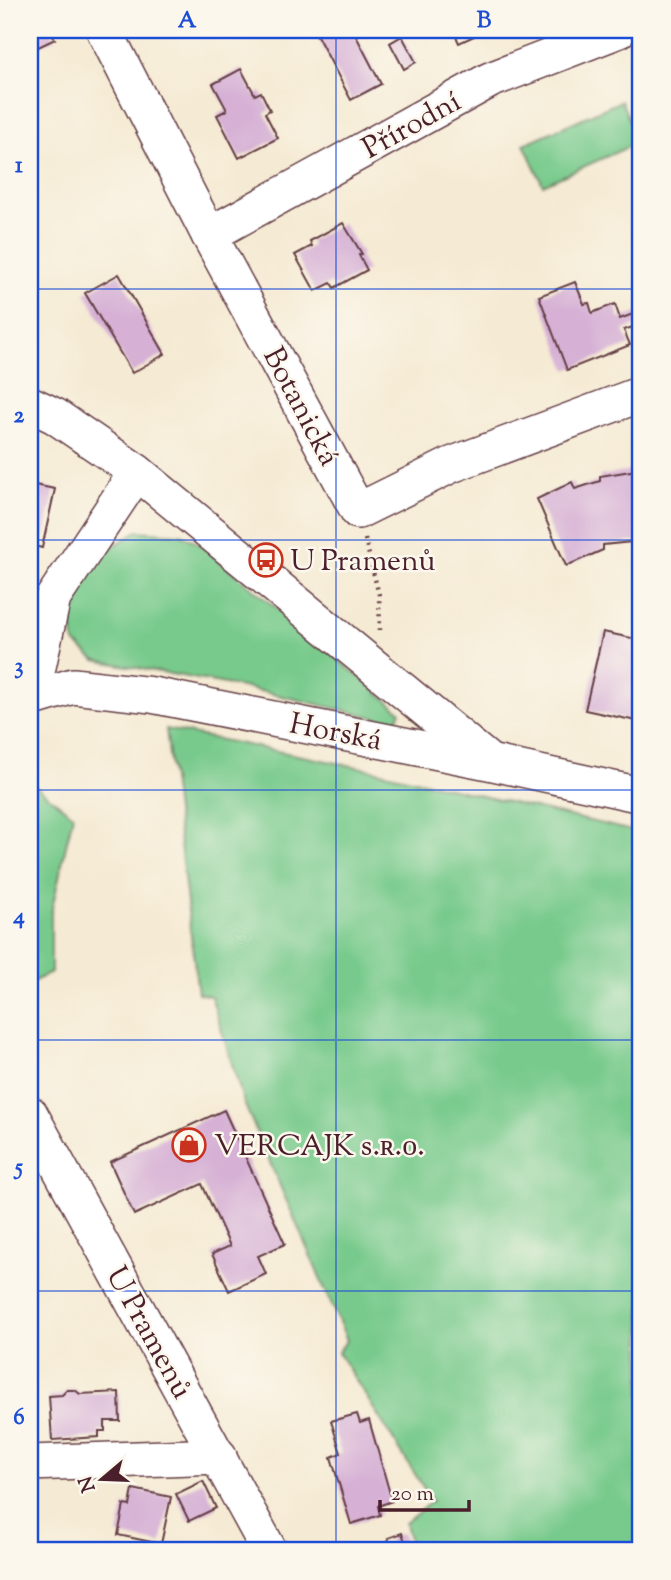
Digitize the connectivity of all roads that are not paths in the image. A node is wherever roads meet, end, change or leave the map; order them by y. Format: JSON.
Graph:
{"nodes":[{"id":1,"x":104,"y":30,"type":"edge"},
{"id":2,"x":619,"y":30,"type":"edge"},
{"id":3,"x":209,"y":235,"type":"junction"},
{"id":4,"x":641,"y":394,"type":"edge"},
{"id":5,"x":30,"y":404,"type":"edge"},
{"id":6,"x":137,"y":472,"type":"junction"},
{"id":7,"x":31,"y":699,"type":"edge"},
{"id":8,"x":489,"y":762,"type":"junction"},
{"id":9,"x":641,"y":795,"type":"edge"},
{"id":10,"x":30,"y":1114,"type":"edge"},
{"id":11,"x":219,"y":1456,"type":"junction"},
{"id":12,"x":30,"y":1463,"type":"edge"},
{"id":13,"x":269,"y":1550,"type":"edge"}],
"edges":[{"from":1,"to":3,"type":"street","name":"Botanická"},
{"from":2,"to":3,"type":"street","name":"Přírodní"},
{"from":3,"to":4,"type":"street","name":"Botanická"},
{"from":5,"to":6,"type":"street"},
{"from":6,"to":7,"type":"street"},
{"from":6,"to":8,"type":"street"},
{"from":7,"to":8,"type":"street","name":"Horská"},
{"from":8,"to":9,"type":"street","name":"Horská"},
{"from":10,"to":11,"type":"street","name":"U Pramenů"},
{"from":11,"to":12,"type":"street"},
{"from":11,"to":13,"type":"street","name":"U Pramenů"}]}
